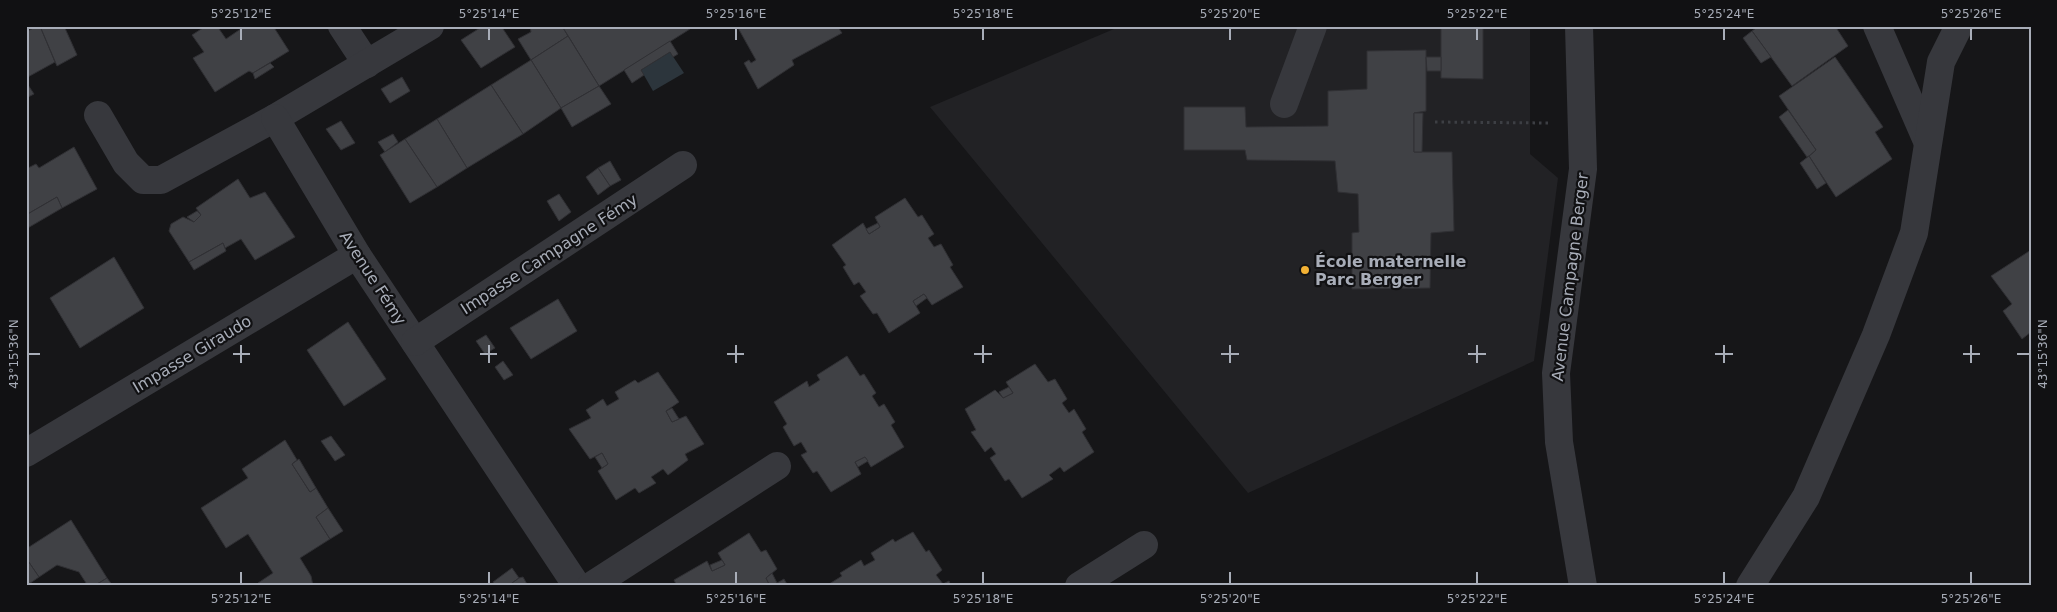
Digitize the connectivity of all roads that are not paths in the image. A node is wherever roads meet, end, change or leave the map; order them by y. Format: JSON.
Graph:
{"nodes":[{"id":1,"x":342,"y":26,"type":"edge"},
{"id":2,"x":430,"y":26,"type":"edge"},
{"id":3,"x":1313,"y":26,"type":"edge"},
{"id":4,"x":1579,"y":26,"type":"edge"},
{"id":5,"x":1877,"y":26,"type":"edge"},
{"id":6,"x":1959,"y":26,"type":"edge"},
{"id":7,"x":367,"y":64,"type":"junction"},
{"id":8,"x":1284,"y":104,"type":"dead end"},
{"id":9,"x":98,"y":115,"type":"dead end"},
{"id":10,"x":275,"y":118,"type":"junction"},
{"id":11,"x":1927,"y":141,"type":"junction"},
{"id":12,"x":683,"y":165,"type":"dead end"},
{"id":13,"x":357,"y":255,"type":"junction"},
{"id":14,"x":415,"y":342,"type":"junction"},
{"id":15,"x":26,"y":453,"type":"edge"},
{"id":16,"x":777,"y":466,"type":"dead end"},
{"id":17,"x":1144,"y":545,"type":"dead end"},
{"id":18,"x":577,"y":586,"type":"edge"},
{"id":19,"x":591,"y":586,"type":"edge"},
{"id":20,"x":1079,"y":586,"type":"edge"},
{"id":21,"x":1583,"y":586,"type":"edge"},
{"id":22,"x":1750,"y":586,"type":"edge"}],
"edges":[{"from":1,"to":7,"type":"street"},
{"from":2,"to":7,"type":"street"},
{"from":3,"to":8,"type":"street"},
{"from":4,"to":21,"type":"street","name":"Avenue Campagne Berger"},
{"from":5,"to":11,"type":"street"},
{"from":6,"to":11,"type":"street"},
{"from":7,"to":10,"type":"street"},
{"from":9,"to":10,"type":"street"},
{"from":10,"to":13,"type":"street","name":"Avenue Fémy"},
{"from":11,"to":22,"type":"street"},
{"from":12,"to":14,"type":"street","name":"Impasse Campagne Fémy"},
{"from":13,"to":14,"type":"street","name":"Avenue Fémy"},
{"from":13,"to":15,"type":"street","name":"Impasse Giraudo"},
{"from":14,"to":18,"type":"street","name":"Avenue Fémy"},
{"from":16,"to":19,"type":"street"},
{"from":17,"to":20,"type":"street"}]}
